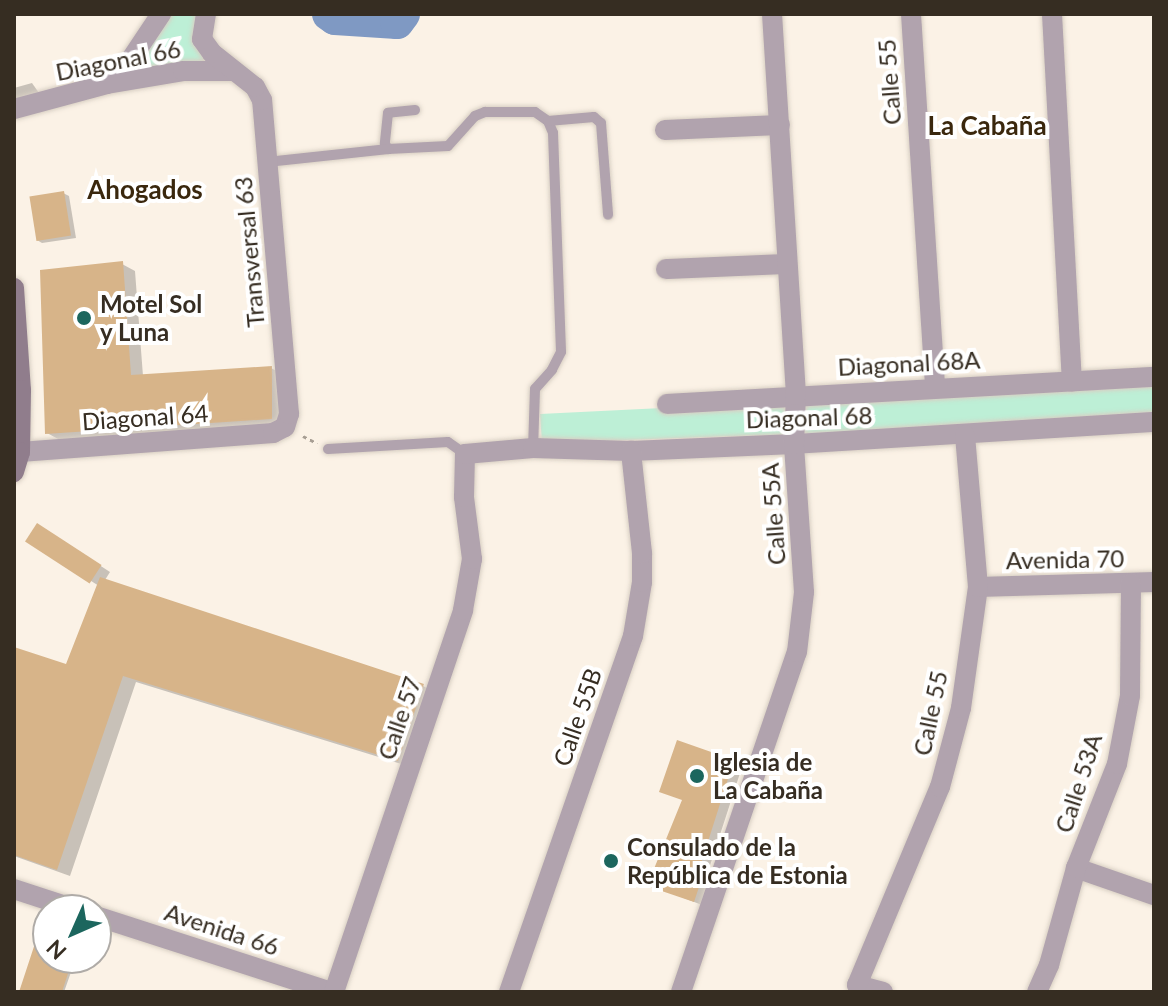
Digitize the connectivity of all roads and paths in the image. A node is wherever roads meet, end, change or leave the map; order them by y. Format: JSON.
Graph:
{"nodes":[{"id":1,"x":161,"y":14,"type":"edge"},
{"id":2,"x":206,"y":14,"type":"edge"},
{"id":3,"x":772,"y":14,"type":"edge"},
{"id":4,"x":911,"y":14,"type":"edge"},
{"id":5,"x":1052,"y":14,"type":"edge"},
{"id":6,"x":234,"y":71,"type":"junction"},
{"id":7,"x":107,"y":84,"type":"junction"},
{"id":8,"x":14,"y":109,"type":"edge"},
{"id":9,"x":415,"y":110,"type":"dead end"},
{"id":10,"x":548,"y":121,"type":"junction"},
{"id":11,"x":780,"y":125,"type":"junction"},
{"id":12,"x":665,"y":130,"type":"dead end"},
{"id":13,"x":388,"y":149,"type":"junction"},
{"id":14,"x":267,"y":162,"type":"junction"},
{"id":15,"x":608,"y":215,"type":"dead end"},
{"id":16,"x":787,"y":264,"type":"junction"},
{"id":17,"x":666,"y":269,"type":"dead end"},
{"id":18,"x":14,"y":288,"type":"edge"},
{"id":19,"x":1154,"y":377,"type":"edge"},
{"id":20,"x":1072,"y":381,"type":"junction"},
{"id":21,"x":935,"y":386,"type":"junction"},
{"id":22,"x":796,"y":395,"type":"junction"},
{"id":23,"x":667,"y":404,"type":"dead end"},
{"id":24,"x":1154,"y":422,"type":"edge"},
{"id":25,"x":279,"y":430,"type":"junction"},
{"id":26,"x":965,"y":436,"type":"junction"},
{"id":27,"x":794,"y":444,"type":"junction"},
{"id":28,"x":533,"y":448,"type":"junction"},
{"id":29,"x":328,"y":449,"type":"joint"},
{"id":30,"x":631,"y":451,"type":"junction"},
{"id":31,"x":20,"y":452,"type":"junction"},
{"id":32,"x":465,"y":454,"type":"junction"},
{"id":33,"x":14,"y":472,"type":"edge"},
{"id":34,"x":1154,"y":582,"type":"edge"},
{"id":35,"x":1131,"y":583,"type":"junction"},
{"id":36,"x":978,"y":587,"type":"junction"},
{"id":37,"x":1076,"y":868,"type":"junction"},
{"id":38,"x":1154,"y":895,"type":"edge"},
{"id":39,"x":112,"y":921,"type":"edge"},
{"id":40,"x":333,"y":992,"type":"edge"},
{"id":41,"x":509,"y":992,"type":"edge"},
{"id":42,"x":681,"y":992,"type":"edge"},
{"id":43,"x":883,"y":992,"type":"edge"},
{"id":44,"x":1037,"y":992,"type":"edge"}],
"edges":[{"from":1,"to":7,"type":"street"},
{"from":2,"to":6,"type":"street","name":"Transversal 63"},
{"from":3,"to":11,"type":"street","name":"Calle 55A"},
{"from":4,"to":21,"type":"street","name":"Calle 55"},
{"from":5,"to":20,"type":"street"},
{"from":6,"to":7,"type":"street","name":"Diagonal 66"},
{"from":6,"to":14,"type":"street","name":"Transversal 63"},
{"from":7,"to":8,"type":"street","name":"Diagonal 66"},
{"from":9,"to":13,"type":"lane"},
{"from":10,"to":13,"type":"lane"},
{"from":10,"to":15,"type":"lane"},
{"from":10,"to":28,"type":"lane"},
{"from":11,"to":12,"type":"street"},
{"from":11,"to":16,"type":"street","name":"Calle 55A"},
{"from":13,"to":14,"type":"lane"},
{"from":14,"to":25,"type":"street","name":"Transversal 63"},
{"from":16,"to":17,"type":"street"},
{"from":16,"to":22,"type":"street","name":"Calle 55A"},
{"from":18,"to":31,"type":"main road"},
{"from":19,"to":20,"type":"street","name":"Diagonal 68A"},
{"from":20,"to":21,"type":"street","name":"Diagonal 68A"},
{"from":21,"to":22,"type":"street","name":"Diagonal 68A"},
{"from":22,"to":23,"type":"street","name":"Diagonal 68A"},
{"from":22,"to":27,"type":"street","name":"Calle 55A"},
{"from":24,"to":26,"type":"street","name":"Diagonal 68"},
{"from":25,"to":29,"type":"path"},
{"from":25,"to":31,"type":"street","name":"Diagonal 64"},
{"from":26,"to":27,"type":"street","name":"Diagonal 68"},
{"from":26,"to":36,"type":"street","name":"Calle 55"},
{"from":27,"to":30,"type":"street","name":"Diagonal 68"},
{"from":27,"to":42,"type":"street","name":"Calle 55A"},
{"from":28,"to":30,"type":"street","name":"Diagonal 68"},
{"from":28,"to":32,"type":"street","name":"Diagonal 68"},
{"from":29,"to":32,"type":"lane"},
{"from":30,"to":41,"type":"street","name":"Calle 55B"},
{"from":31,"to":33,"type":"main road"},
{"from":32,"to":40,"type":"street","name":"Calle 57"},
{"from":34,"to":35,"type":"street","name":"Avenida 70"},
{"from":35,"to":36,"type":"street","name":"Avenida 70"},
{"from":35,"to":37,"type":"street","name":"Calle 53A"},
{"from":36,"to":43,"type":"street","name":"Calle 55"},
{"from":37,"to":38,"type":"street"},
{"from":37,"to":44,"type":"street","name":"Calle 53A"},
{"from":39,"to":40,"type":"street","name":"Avenida 66"}]}
